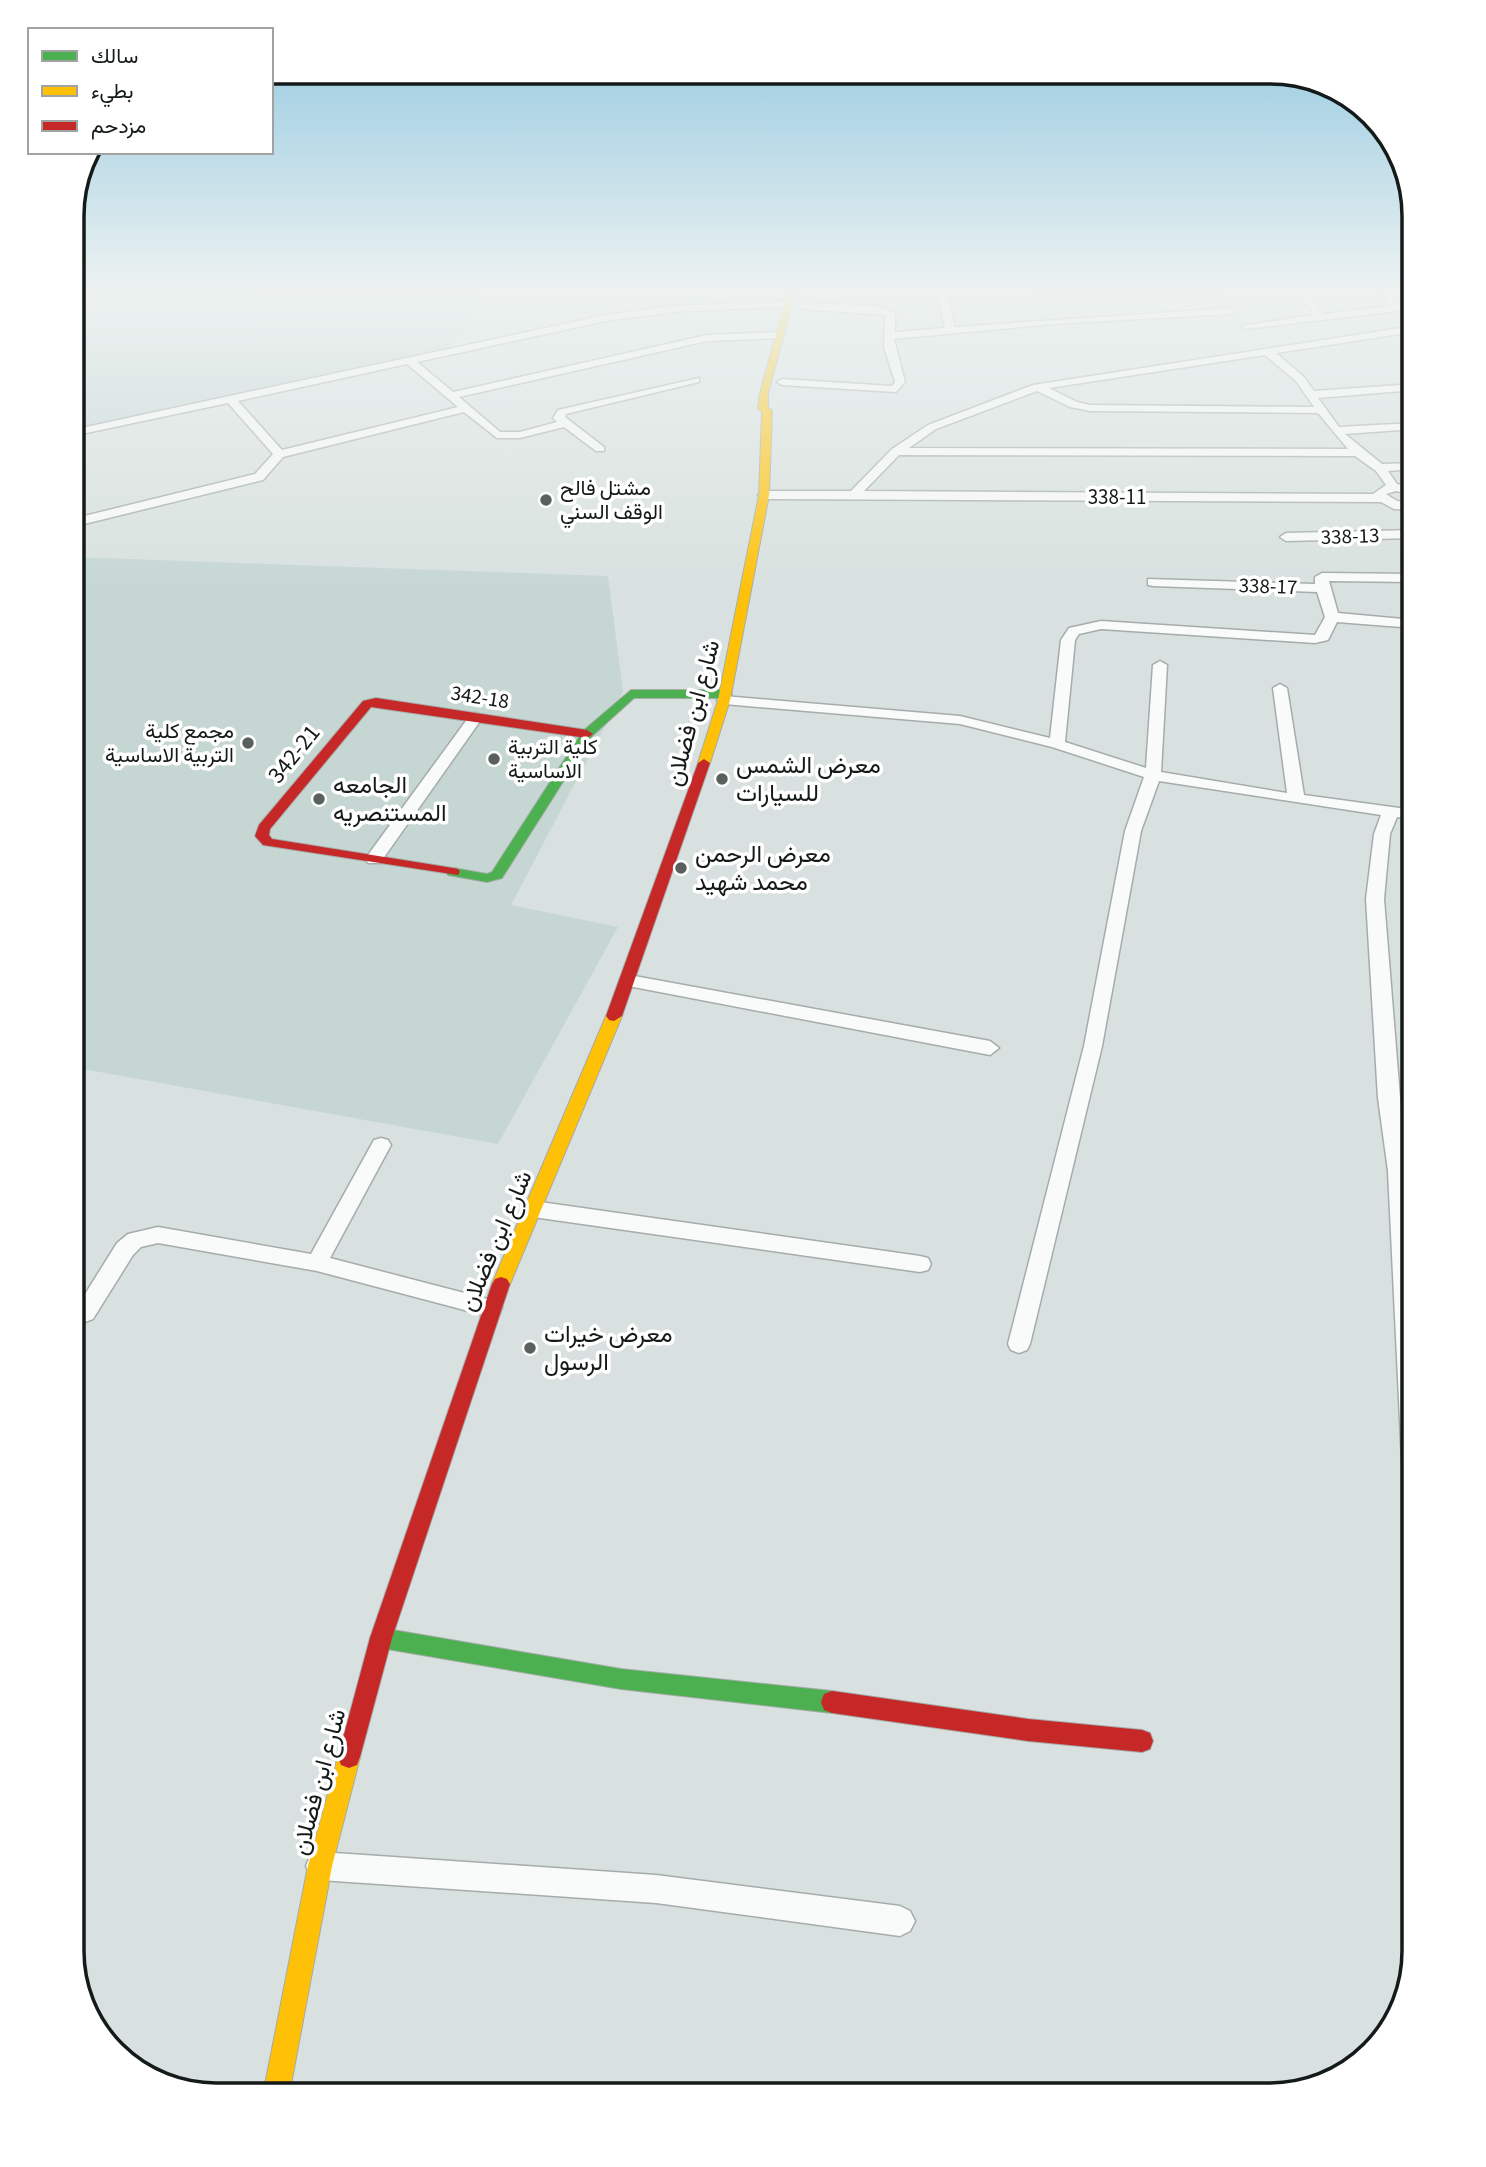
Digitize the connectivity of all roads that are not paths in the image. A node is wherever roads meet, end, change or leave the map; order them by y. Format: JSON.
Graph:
{"nodes":[{"id":1,"x":270,"y":391,"type":"edge"},
{"id":2,"x":444,"y":391,"type":"edge"},
{"id":3,"x":471,"y":391,"type":"edge"},
{"id":4,"x":649,"y":391,"type":"edge"},
{"id":5,"x":764,"y":391,"type":"edge"},
{"id":6,"x":779,"y":391,"type":"edge"},
{"id":7,"x":1027,"y":391,"type":"edge"},
{"id":8,"x":1046,"y":391,"type":"edge"},
{"id":9,"x":1308,"y":391,"type":"edge"},
{"id":10,"x":1360,"y":391,"type":"edge"},
{"id":11,"x":1310,"y":395,"type":"junction"},
{"id":12,"x":450,"y":396,"type":"junction"},
{"id":13,"x":231,"y":400,"type":"junction"},
{"id":14,"x":464,"y":409,"type":"junction"},
{"id":15,"x":1321,"y":410,"type":"junction"},
{"id":16,"x":767,"y":411,"type":"junction"},
{"id":17,"x":568,"y":424,"type":"junction"},
{"id":18,"x":1402,"y":427,"type":"edge"},
{"id":19,"x":84,"y":431,"type":"edge"},
{"id":20,"x":1336,"y":431,"type":"junction"},
{"id":21,"x":600,"y":449,"type":"dead end"},
{"id":22,"x":896,"y":450,"type":"junction"},
{"id":23,"x":1358,"y":453,"type":"junction"},
{"id":24,"x":279,"y":454,"type":"junction"},
{"id":25,"x":1402,"y":467,"type":"edge"},
{"id":26,"x":1380,"y":468,"type":"junction"},
{"id":27,"x":1394,"y":488,"type":"junction"},
{"id":28,"x":1402,"y":489,"type":"edge"},
{"id":29,"x":764,"y":495,"type":"junction"},
{"id":30,"x":853,"y":495,"type":"junction"},
{"id":31,"x":1381,"y":498,"type":"junction"},
{"id":32,"x":1402,"y":504,"type":"edge"},
{"id":33,"x":84,"y":520,"type":"edge"},
{"id":34,"x":1402,"y":534,"type":"edge"},
{"id":35,"x":1286,"y":537,"type":"dead end"},
{"id":36,"x":1402,"y":579,"type":"edge"},
{"id":37,"x":1153,"y":582,"type":"dead end"},
{"id":38,"x":1322,"y":588,"type":"junction"},
{"id":39,"x":1332,"y":617,"type":"junction"},
{"id":40,"x":1402,"y":623,"type":"edge"},
{"id":41,"x":1160,"y":665,"type":"dead end"},
{"id":42,"x":1280,"y":688,"type":"dead end"},
{"id":43,"x":725,"y":697,"type":"junction"},
{"id":44,"x":367,"y":704,"type":"joint"},
{"id":45,"x":476,"y":717,"type":"junction"},
{"id":46,"x":587,"y":734,"type":"junction"},
{"id":47,"x":1057,"y":744,"type":"junction"},
{"id":48,"x":1153,"y":775,"type":"junction"},
{"id":49,"x":1297,"y":797,"type":"junction"},
{"id":50,"x":1391,"y":811,"type":"junction"},
{"id":51,"x":1402,"y":813,"type":"edge"},
{"id":52,"x":374,"y":859,"type":"junction"},
{"id":53,"x":629,"y":981,"type":"junction"},
{"id":54,"x":990,"y":1048,"type":"dead end"},
{"id":55,"x":381,"y":1145,"type":"dead end"},
{"id":56,"x":533,"y":1209,"type":"junction"},
{"id":57,"x":1402,"y":1244,"type":"edge"},
{"id":58,"x":317,"y":1263,"type":"junction"},
{"id":59,"x":920,"y":1264,"type":"dead end"},
{"id":60,"x":491,"y":1308,"type":"junction"},
{"id":61,"x":85,"y":1312,"type":"dead end"},
{"id":62,"x":1019,"y":1344,"type":"dead end"},
{"id":63,"x":381,"y":1638,"type":"junction"},
{"id":64,"x":1142,"y":1741,"type":"dead end"},
{"id":65,"x":320,"y":1866,"type":"junction"},
{"id":66,"x":900,"y":1921,"type":"dead end"},
{"id":67,"x":278,"y":2083,"type":"edge"}],
"edges":[{"from":1,"to":13,"type":"street"},
{"from":2,"to":12,"type":"street"},
{"from":3,"to":12,"type":"street"},
{"from":4,"to":17,"type":"street"},
{"from":5,"to":16,"type":"street","name":"شارع ابن فضلان"},
{"from":6,"to":16,"type":"street","name":"شارع ابن فضلان"},
{"from":7,"to":22,"type":"street"},
{"from":8,"to":15,"type":"street"},
{"from":9,"to":11,"type":"street"},
{"from":10,"to":11,"type":"street"},
{"from":11,"to":15,"type":"street"},
{"from":12,"to":14,"type":"street"},
{"from":13,"to":19,"type":"street"},
{"from":13,"to":24,"type":"street"},
{"from":14,"to":17,"type":"street"},
{"from":14,"to":24,"type":"street"},
{"from":15,"to":20,"type":"street"},
{"from":16,"to":29,"type":"street","name":"شارع ابن فضلان"},
{"from":17,"to":21,"type":"street"},
{"from":18,"to":20,"type":"street"},
{"from":20,"to":23,"type":"street"},
{"from":22,"to":23,"type":"street"},
{"from":22,"to":30,"type":"street"},
{"from":23,"to":26,"type":"street"},
{"from":24,"to":33,"type":"street"},
{"from":25,"to":26,"type":"street"},
{"from":26,"to":27,"type":"street"},
{"from":27,"to":28,"type":"street"},
{"from":27,"to":31,"type":"street"},
{"from":29,"to":30,"type":"street","name":"338-11"},
{"from":29,"to":43,"type":"street","name":"شارع ابن فضلان"},
{"from":30,"to":31,"type":"street","name":"338-11"},
{"from":31,"to":32,"type":"street","name":"338-11"},
{"from":34,"to":35,"type":"street","name":"338-13"},
{"from":36,"to":38,"type":"street","name":"338-17"},
{"from":37,"to":38,"type":"street","name":"338-17"},
{"from":38,"to":39,"type":"street"},
{"from":39,"to":40,"type":"street"},
{"from":39,"to":47,"type":"street"},
{"from":41,"to":48,"type":"street"},
{"from":42,"to":49,"type":"street"},
{"from":43,"to":46,"type":"street"},
{"from":43,"to":47,"type":"street"},
{"from":43,"to":53,"type":"street","name":"شارع ابن فضلان"},
{"from":44,"to":45,"type":"street","name":"342-18"},
{"from":44,"to":52,"type":"street","name":"342-21"},
{"from":45,"to":46,"type":"street","name":"342-18"},
{"from":45,"to":52,"type":"street"},
{"from":46,"to":52,"type":"street"},
{"from":47,"to":48,"type":"street"},
{"from":48,"to":49,"type":"street"},
{"from":48,"to":62,"type":"street"},
{"from":49,"to":50,"type":"street"},
{"from":50,"to":51,"type":"street"},
{"from":50,"to":57,"type":"street"},
{"from":53,"to":54,"type":"street"},
{"from":53,"to":56,"type":"street","name":"شارع ابن فضلان"},
{"from":55,"to":58,"type":"street"},
{"from":56,"to":59,"type":"street"},
{"from":56,"to":60,"type":"street","name":"شارع ابن فضلان"},
{"from":58,"to":60,"type":"street"},
{"from":58,"to":61,"type":"street"},
{"from":60,"to":63,"type":"street","name":"شارع ابن فضلان"},
{"from":63,"to":64,"type":"street"},
{"from":63,"to":65,"type":"street","name":"شارع ابن فضلان"},
{"from":65,"to":66,"type":"street"},
{"from":65,"to":67,"type":"street","name":"شارع ابن فضلان"}]}
